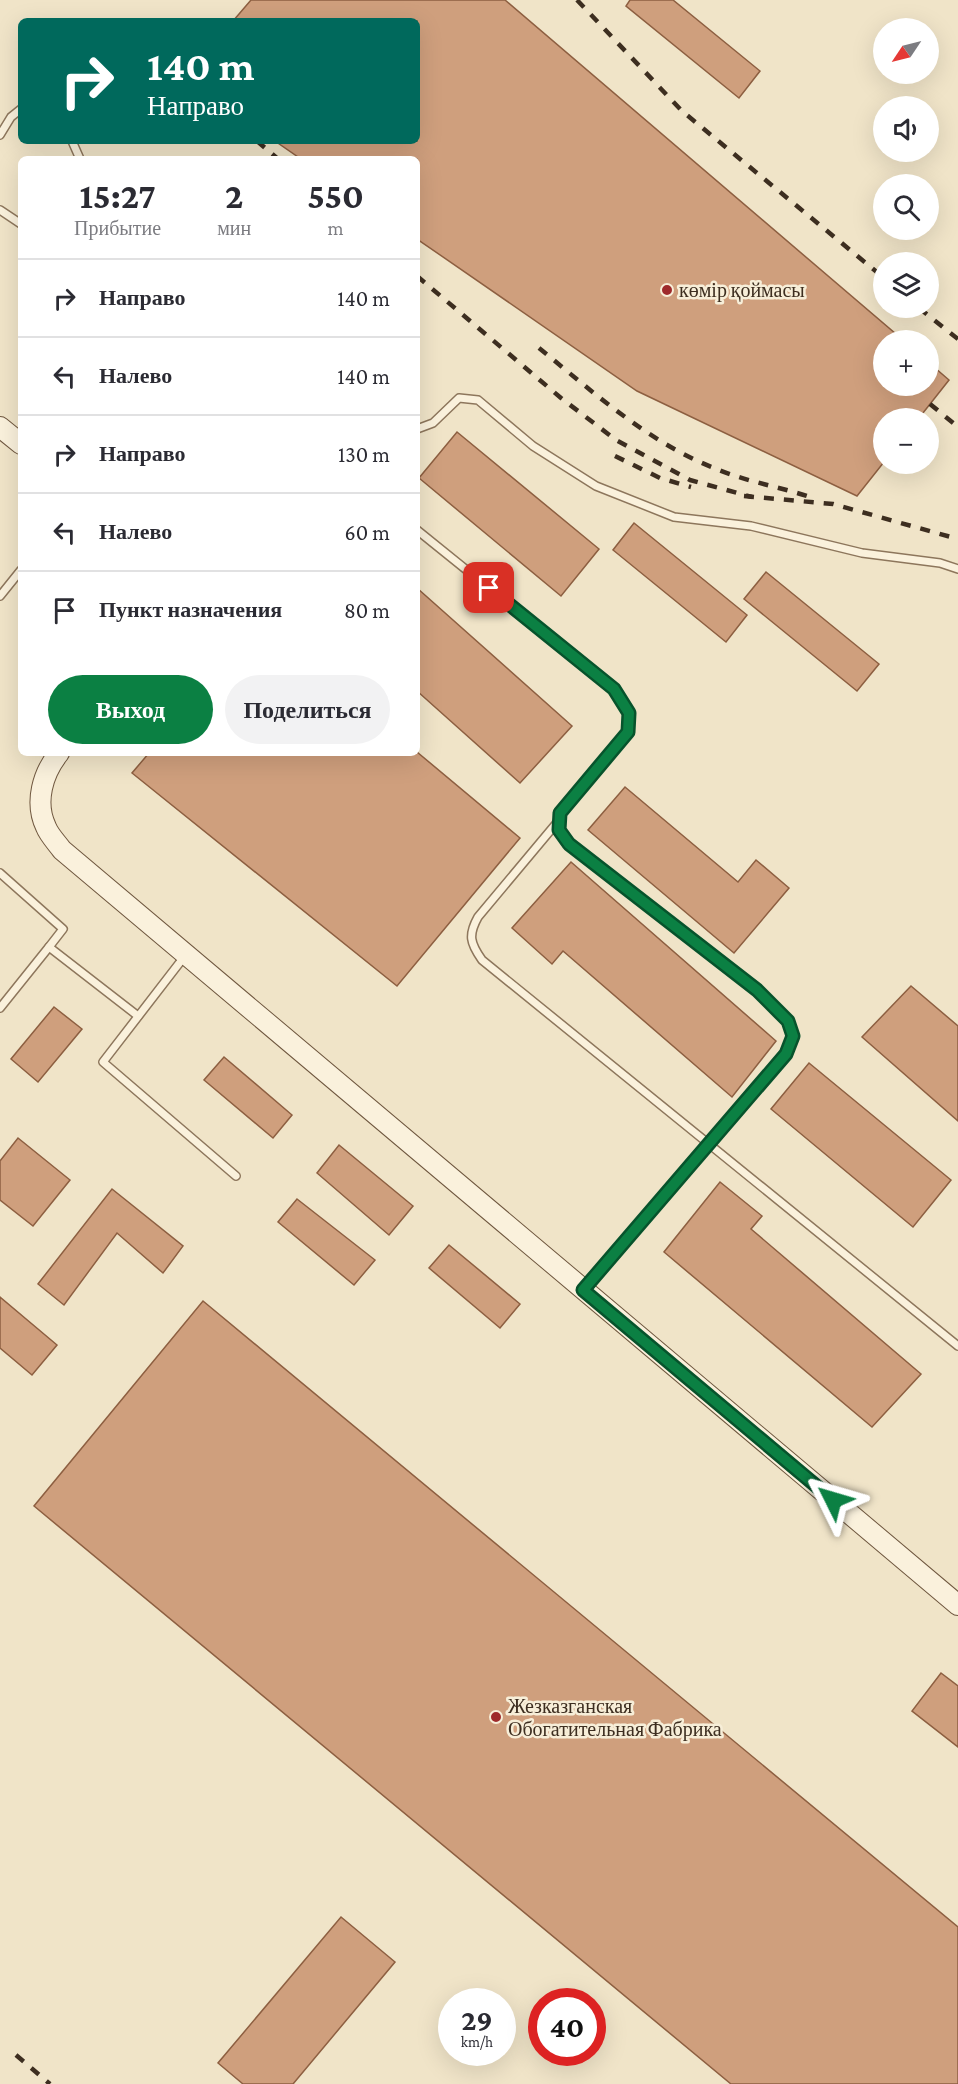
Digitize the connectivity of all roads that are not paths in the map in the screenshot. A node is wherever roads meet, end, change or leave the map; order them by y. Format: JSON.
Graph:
{"nodes":[{"id":1,"x":18,"y":111,"type":"edge"},
{"id":2,"x":0,"y":135,"type":"edge"},
{"id":3,"x":0,"y":210,"type":"edge"},
{"id":4,"x":18,"y":222,"type":"edge"},
{"id":5,"x":0,"y":427,"type":"edge"},
{"id":6,"x":420,"y":428,"type":"edge"},
{"id":7,"x":18,"y":442,"type":"edge"},
{"id":8,"x":420,"y":532,"type":"edge"},
{"id":9,"x":958,"y":569,"type":"edge"},
{"id":10,"x":18,"y":574,"type":"edge"},
{"id":11,"x":0,"y":596,"type":"edge"},
{"id":12,"x":56,"y":756,"type":"edge"},
{"id":13,"x":560,"y":819,"type":"junction"},
{"id":14,"x":0,"y":873,"type":"edge"},
{"id":15,"x":49,"y":946,"type":"junction"},
{"id":16,"x":186,"y":955,"type":"junction"},
{"id":17,"x":0,"y":1008,"type":"edge"},
{"id":18,"x":138,"y":1016,"type":"junction"},
{"id":19,"x":709,"y":1144,"type":"junction"},
{"id":20,"x":236,"y":1176,"type":"dead end"},
{"id":21,"x":583,"y":1290,"type":"junction"},
{"id":22,"x":958,"y":1346,"type":"edge"},
{"id":23,"x":958,"y":1605,"type":"edge"}],
"edges":[{"from":1,"to":2,"type":"lane"},
{"from":3,"to":4,"type":"lane"},
{"from":5,"to":7,"type":"street"},
{"from":6,"to":9,"type":"lane"},
{"from":8,"to":13,"type":"lane"},
{"from":10,"to":11,"type":"lane"},
{"from":12,"to":16,"type":"street"},
{"from":13,"to":19,"type":"lane"},
{"from":13,"to":19,"type":"lane"},
{"from":14,"to":15,"type":"lane"},
{"from":15,"to":17,"type":"lane"},
{"from":15,"to":18,"type":"lane"},
{"from":16,"to":18,"type":"lane"},
{"from":16,"to":21,"type":"street"},
{"from":18,"to":20,"type":"lane"},
{"from":19,"to":21,"type":"lane"},
{"from":19,"to":22,"type":"lane"},
{"from":21,"to":23,"type":"street"}]}
